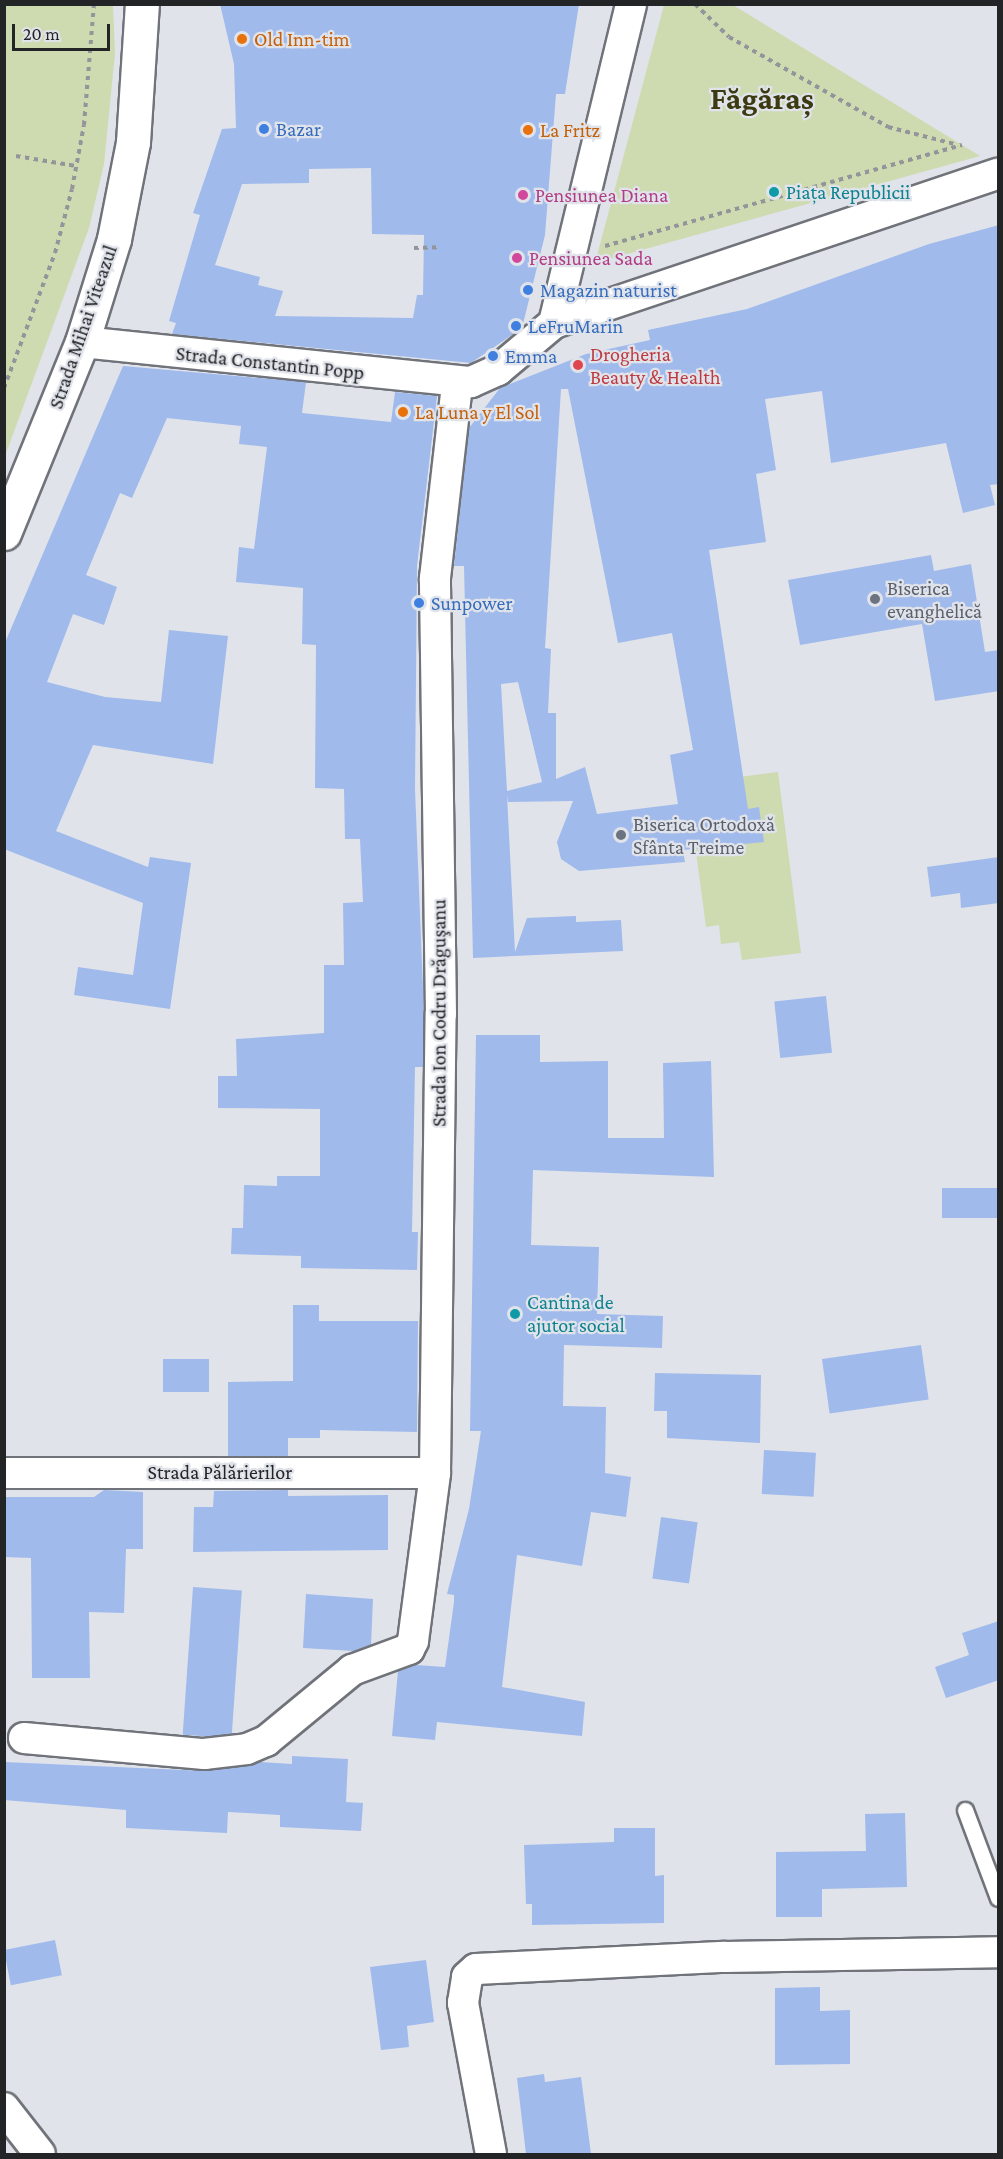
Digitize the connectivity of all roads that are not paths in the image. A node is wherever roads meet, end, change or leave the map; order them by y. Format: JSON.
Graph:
{"nodes":[{"id":1,"x":142,"y":4,"type":"edge"},
{"id":2,"x":631,"y":4,"type":"edge"},
{"id":3,"x":999,"y":174,"type":"edge"},
{"id":4,"x":554,"y":323,"type":"junction"},
{"id":5,"x":82,"y":342,"type":"junction"},
{"id":6,"x":457,"y":384,"type":"junction"},
{"id":7,"x":4,"y":533,"type":"edge"},
{"id":8,"x":4,"y":1473,"type":"edge"},
{"id":9,"x":435,"y":1473,"type":"junction"},
{"id":10,"x":24,"y":1738,"type":"dead end"},
{"id":11,"x":965,"y":1810,"type":"dead end"},
{"id":12,"x":999,"y":1898,"type":"edge"},
{"id":13,"x":999,"y":1952,"type":"edge"},
{"id":14,"x":4,"y":2108,"type":"edge"},
{"id":15,"x":40,"y":2154,"type":"edge"},
{"id":16,"x":491,"y":2154,"type":"edge"}],
"edges":[{"from":1,"to":5,"type":"street","name":"Strada Mihai Viteazul"},
{"from":2,"to":4,"type":"street"},
{"from":3,"to":4,"type":"street"},
{"from":4,"to":6,"type":"street"},
{"from":5,"to":6,"type":"street","name":"Strada Constantin Popp"},
{"from":5,"to":7,"type":"street","name":"Strada Mihai Viteazul"},
{"from":6,"to":9,"type":"street","name":"Strada Ion Codru Drăguşanu"},
{"from":8,"to":9,"type":"street","name":"Strada Pălărierilor"},
{"from":9,"to":10,"type":"street","name":"Strada Ion Codru Drăguşanu"},
{"from":11,"to":12,"type":"lane"},
{"from":13,"to":16,"type":"street"},
{"from":14,"to":15,"type":"street"}]}
